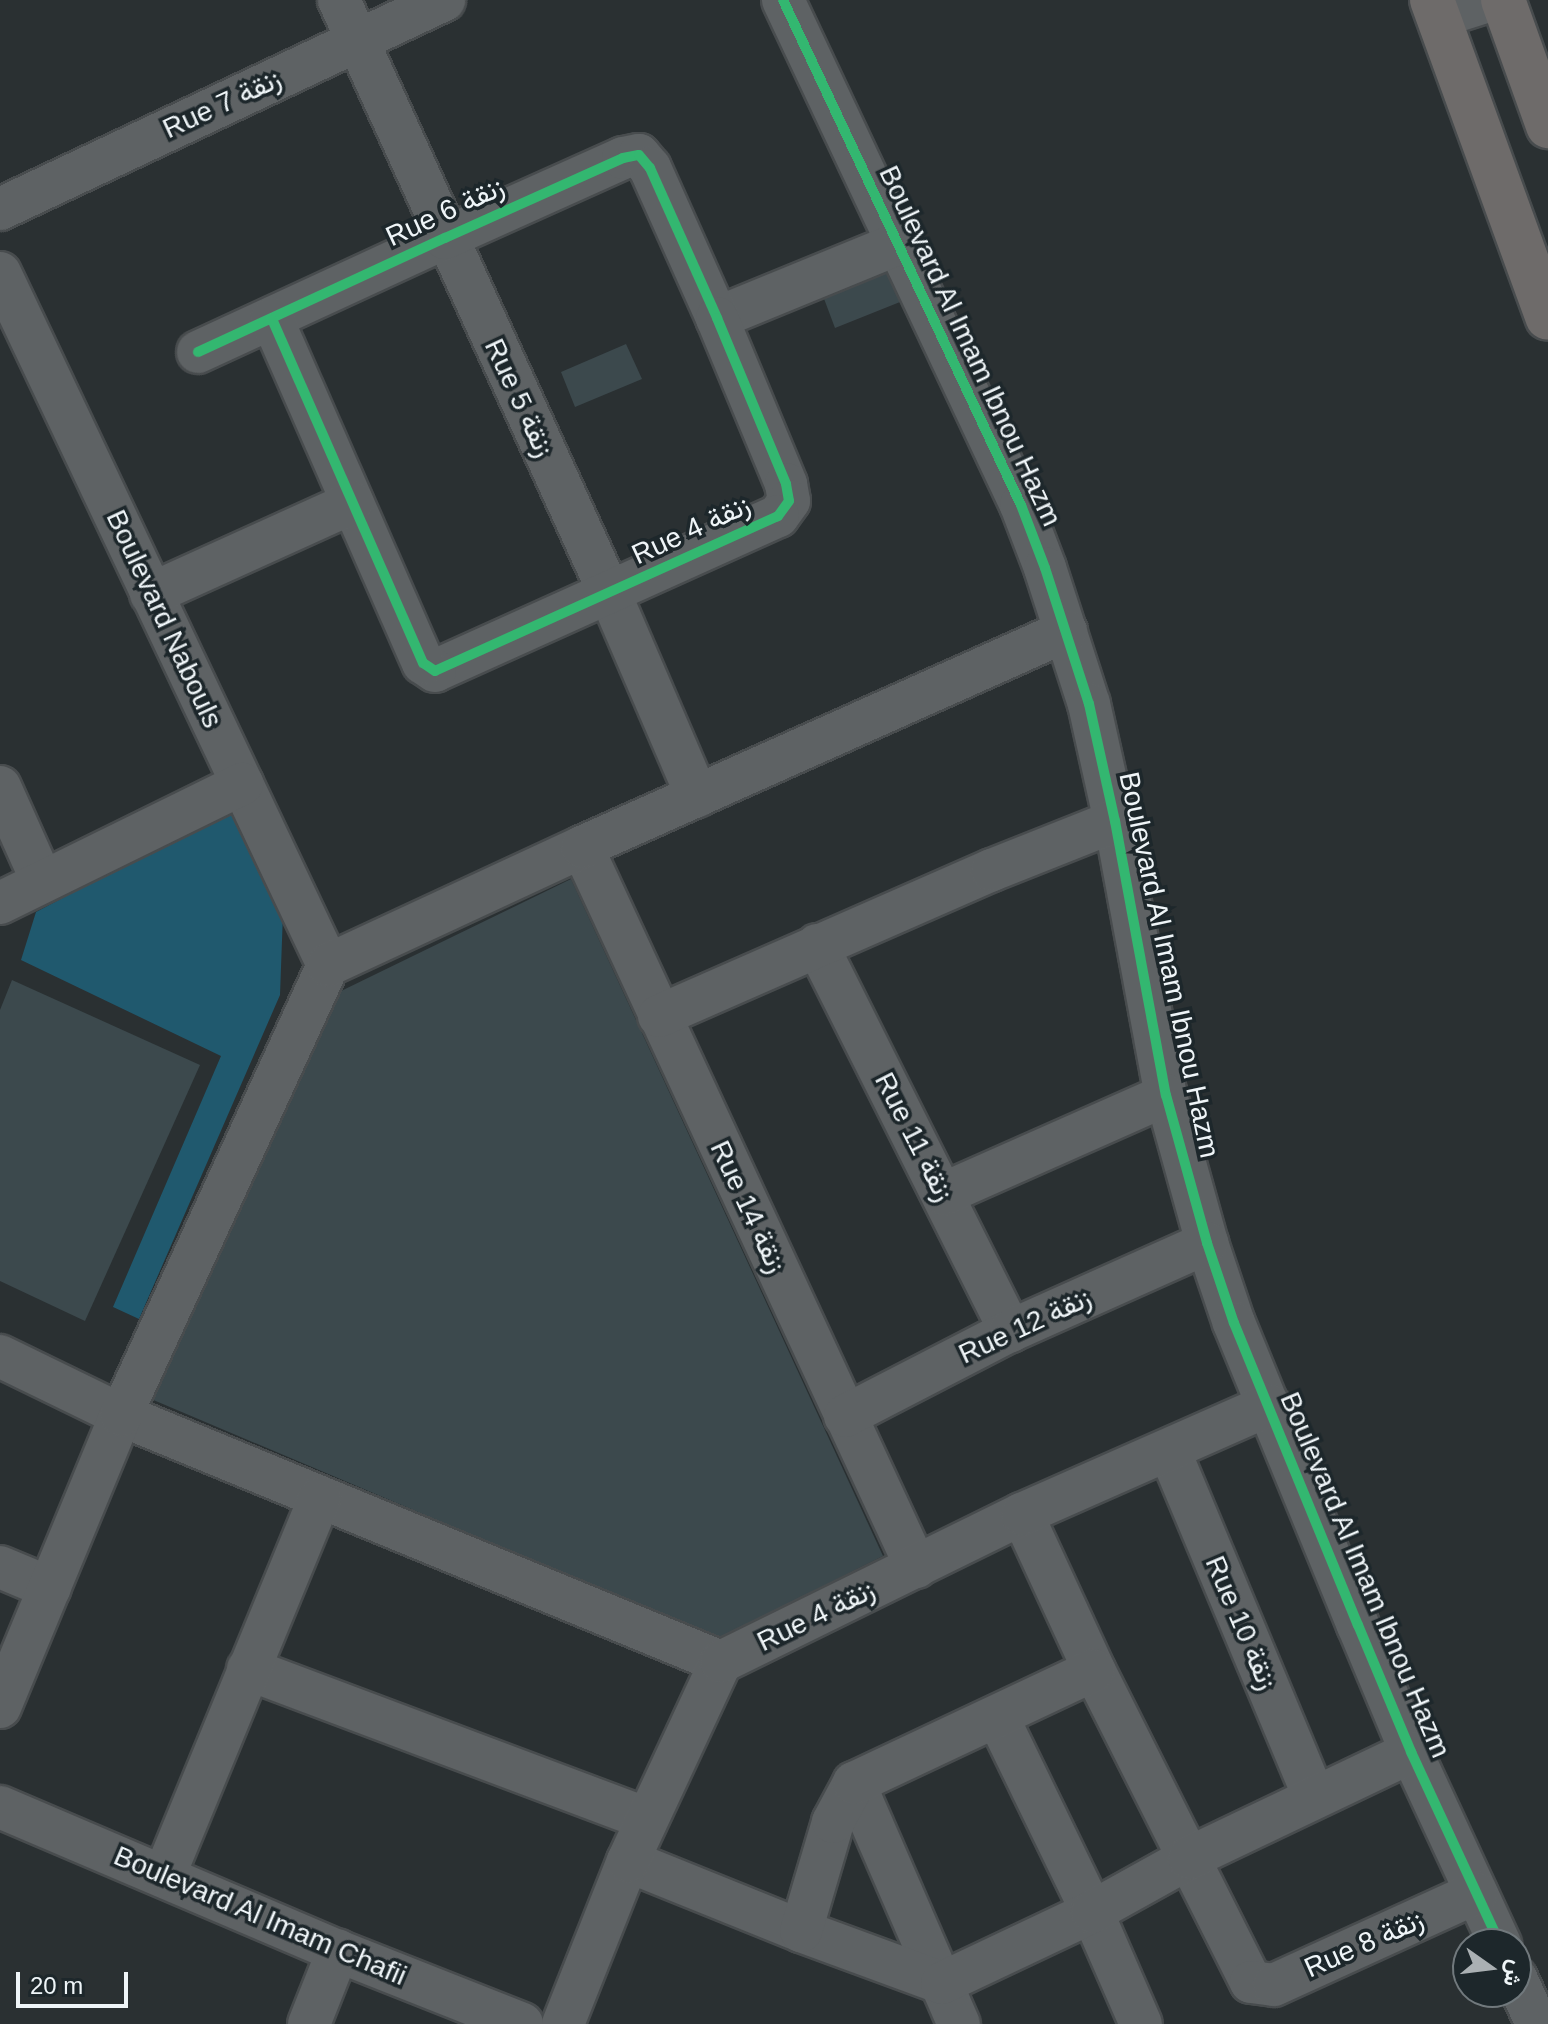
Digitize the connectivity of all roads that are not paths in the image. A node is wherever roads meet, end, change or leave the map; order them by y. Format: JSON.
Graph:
{"nodes":[{"id":1,"x":339,"y":0,"type":"edge"},
{"id":2,"x":444,"y":0,"type":"edge"},
{"id":3,"x":783,"y":0,"type":"edge"},
{"id":4,"x":1491,"y":0,"type":"edge"},
{"id":5,"x":1503,"y":0,"type":"edge"},
{"id":6,"x":1435,"y":8,"type":"edge"},
{"id":7,"x":358,"y":40,"type":"junction"},
{"id":8,"x":1548,"y":126,"type":"edge"},
{"id":9,"x":639,"y":155,"type":"joint"},
{"id":10,"x":0,"y":209,"type":"edge"},
{"id":11,"x":445,"y":238,"type":"junction"},
{"id":12,"x":897,"y":244,"type":"junction"},
{"id":13,"x":0,"y":273,"type":"edge"},
{"id":14,"x":717,"y":318,"type":"junction"},
{"id":15,"x":1548,"y":318,"type":"edge"},
{"id":16,"x":272,"y":319,"type":"junction"},
{"id":17,"x":198,"y":352,"type":"dead end"},
{"id":18,"x":352,"y":503,"type":"junction"},
{"id":19,"x":151,"y":594,"type":"junction"},
{"id":20,"x":610,"y":594,"type":"junction"},
{"id":21,"x":1066,"y":631,"type":"junction"},
{"id":22,"x":242,"y":784,"type":"junction"},
{"id":23,"x":0,"y":787,"type":"edge"},
{"id":24,"x":697,"y":796,"type":"junction"},
{"id":25,"x":1115,"y":821,"type":"junction"},
{"id":26,"x":582,"y":847,"type":"junction"},
{"id":27,"x":42,"y":881,"type":"junction"},
{"id":28,"x":0,"y":903,"type":"edge"},
{"id":29,"x":817,"y":945,"type":"junction"},
{"id":30,"x":328,"y":965,"type":"junction"},
{"id":31,"x":659,"y":1016,"type":"junction"},
{"id":32,"x":1166,"y":1095,"type":"junction"},
{"id":33,"x":943,"y":1194,"type":"junction"},
{"id":34,"x":1207,"y":1243,"type":"junction"},
{"id":35,"x":1010,"y":1331,"type":"junction"},
{"id":36,"x":0,"y":1356,"type":"edge"},
{"id":37,"x":1269,"y":1405,"type":"junction"},
{"id":38,"x":121,"y":1415,"type":"junction"},
{"id":39,"x":845,"y":1416,"type":"junction"},
{"id":40,"x":1169,"y":1450,"type":"junction"},
{"id":41,"x":320,"y":1498,"type":"junction"},
{"id":42,"x":1022,"y":1514,"type":"junction"},
{"id":43,"x":0,"y":1567,"type":"edge"},
{"id":44,"x":916,"y":1567,"type":"junction"},
{"id":45,"x":50,"y":1588,"type":"junction"},
{"id":46,"x":721,"y":1662,"type":"junction"},
{"id":47,"x":248,"y":1669,"type":"junction"},
{"id":48,"x":1094,"y":1670,"type":"junction"},
{"id":49,"x":0,"y":1707,"type":"edge"},
{"id":50,"x":998,"y":1718,"type":"junction"},
{"id":51,"x":1411,"y":1752,"type":"junction"},
{"id":52,"x":854,"y":1783,"type":"junction"},
{"id":53,"x":1314,"y":1797,"type":"junction"},
{"id":54,"x":0,"y":1807,"type":"edge"},
{"id":55,"x":647,"y":1819,"type":"junction"},
{"id":56,"x":1189,"y":1858,"type":"junction"},
{"id":57,"x":628,"y":1861,"type":"junction"},
{"id":58,"x":164,"y":1876,"type":"junction"},
{"id":59,"x":1476,"y":1893,"type":"junction"},
{"id":60,"x":1092,"y":1912,"type":"junction"},
{"id":61,"x":1492,"y":1928,"type":"edge"},
{"id":62,"x":801,"y":1931,"type":"junction"},
{"id":63,"x":338,"y":1951,"type":"junction"},
{"id":64,"x":942,"y":1983,"type":"junction"},
{"id":65,"x":309,"y":2024,"type":"edge"},
{"id":66,"x":522,"y":2024,"type":"edge"},
{"id":67,"x":563,"y":2024,"type":"edge"},
{"id":68,"x":959,"y":2024,"type":"edge"},
{"id":69,"x":1141,"y":2024,"type":"edge"}],
"edges":[{"from":1,"to":7,"type":"street","name":"Rue 5 زنقة"},
{"from":2,"to":7,"type":"street","name":"Rue 7 زنقة"},
{"from":3,"to":12,"type":"street","name":"Boulevard Al Imam Ibnou Hazm"},
{"from":4,"to":6,"type":"street"},
{"from":5,"to":8,"type":"main road"},
{"from":6,"to":15,"type":"main road"},
{"from":7,"to":10,"type":"street","name":"Rue 7 زنقة"},
{"from":7,"to":11,"type":"street","name":"Rue 5 زنقة"},
{"from":9,"to":11,"type":"street","name":"Rue 6 زنقة"},
{"from":9,"to":14,"type":"street","name":"Rue 4 زنقة"},
{"from":11,"to":16,"type":"street","name":"Rue 6 زنقة"},
{"from":11,"to":20,"type":"street","name":"Rue 5 زنقة"},
{"from":12,"to":14,"type":"street"},
{"from":12,"to":21,"type":"street","name":"Boulevard Al Imam Ibnou Hazm"},
{"from":13,"to":19,"type":"street","name":"Boulevard Nabouls"},
{"from":14,"to":20,"type":"street","name":"Rue 4 زنقة"},
{"from":16,"to":17,"type":"street","name":"Rue 6 زنقة"},
{"from":16,"to":18,"type":"street"},
{"from":18,"to":19,"type":"street"},
{"from":18,"to":20,"type":"street","name":"Rue 4 زنقة"},
{"from":19,"to":22,"type":"street","name":"Boulevard Nabouls"},
{"from":20,"to":24,"type":"street","name":"Rue 5 زنقة"},
{"from":21,"to":24,"type":"street"},
{"from":21,"to":25,"type":"street","name":"Boulevard Al Imam Ibnou Hazm"},
{"from":22,"to":27,"type":"street"},
{"from":22,"to":30,"type":"street","name":"Boulevard Nabouls"},
{"from":23,"to":27,"type":"street"},
{"from":24,"to":26,"type":"street"},
{"from":25,"to":29,"type":"street"},
{"from":25,"to":32,"type":"street","name":"Boulevard Al Imam Ibnou Hazm"},
{"from":26,"to":30,"type":"street"},
{"from":26,"to":31,"type":"street","name":"Rue 14 زنقة"},
{"from":27,"to":28,"type":"street"},
{"from":29,"to":31,"type":"street"},
{"from":29,"to":33,"type":"street","name":"Rue 11 زنقة"},
{"from":30,"to":38,"type":"street"},
{"from":31,"to":39,"type":"street","name":"Rue 14 زنقة"},
{"from":32,"to":33,"type":"street"},
{"from":32,"to":34,"type":"street","name":"Boulevard Al Imam Ibnou Hazm"},
{"from":33,"to":35,"type":"street","name":"Rue 11 زنقة"},
{"from":34,"to":35,"type":"street","name":"Rue 12 زنقة"},
{"from":34,"to":37,"type":"street","name":"Boulevard Al Imam Ibnou Hazm"},
{"from":35,"to":39,"type":"street","name":"Rue 12 زنقة"},
{"from":36,"to":38,"type":"street"},
{"from":37,"to":40,"type":"street","name":"Rue 4 زنقة"},
{"from":37,"to":51,"type":"street","name":"Boulevard Al Imam Ibnou Hazm"},
{"from":38,"to":41,"type":"street"},
{"from":38,"to":45,"type":"street"},
{"from":39,"to":44,"type":"street","name":"Rue 14 زنقة"},
{"from":40,"to":42,"type":"street","name":"Rue 4 زنقة"},
{"from":40,"to":53,"type":"street","name":"Rue 10 زنقة"},
{"from":41,"to":46,"type":"street"},
{"from":41,"to":47,"type":"street"},
{"from":42,"to":44,"type":"street","name":"Rue 4 زنقة"},
{"from":42,"to":48,"type":"street"},
{"from":43,"to":45,"type":"street"},
{"from":44,"to":46,"type":"street","name":"Rue 4 زنقة"},
{"from":45,"to":49,"type":"street"},
{"from":46,"to":55,"type":"street"},
{"from":47,"to":55,"type":"street"},
{"from":47,"to":58,"type":"street"},
{"from":48,"to":50,"type":"street"},
{"from":48,"to":56,"type":"street"},
{"from":50,"to":52,"type":"street"},
{"from":50,"to":60,"type":"street"},
{"from":51,"to":53,"type":"street"},
{"from":51,"to":59,"type":"street","name":"Boulevard Al Imam Ibnou Hazm"},
{"from":52,"to":62,"type":"street"},
{"from":52,"to":64,"type":"street"},
{"from":53,"to":56,"type":"street"},
{"from":54,"to":58,"type":"street","name":"Boulevard Al Imam Chafii"},
{"from":55,"to":57,"type":"street"},
{"from":56,"to":59,"type":"street","name":"Rue 8 زنقة"},
{"from":56,"to":60,"type":"street"},
{"from":57,"to":62,"type":"street"},
{"from":57,"to":67,"type":"street"},
{"from":58,"to":63,"type":"street","name":"Boulevard Al Imam Chafii"},
{"from":59,"to":61,"type":"street","name":"Boulevard Al Imam Ibnou Hazm"},
{"from":60,"to":64,"type":"street"},
{"from":60,"to":69,"type":"street"},
{"from":62,"to":64,"type":"street"},
{"from":63,"to":65,"type":"street"},
{"from":63,"to":66,"type":"street","name":"Boulevard Al Imam Chafii"},
{"from":64,"to":68,"type":"street"}]}
